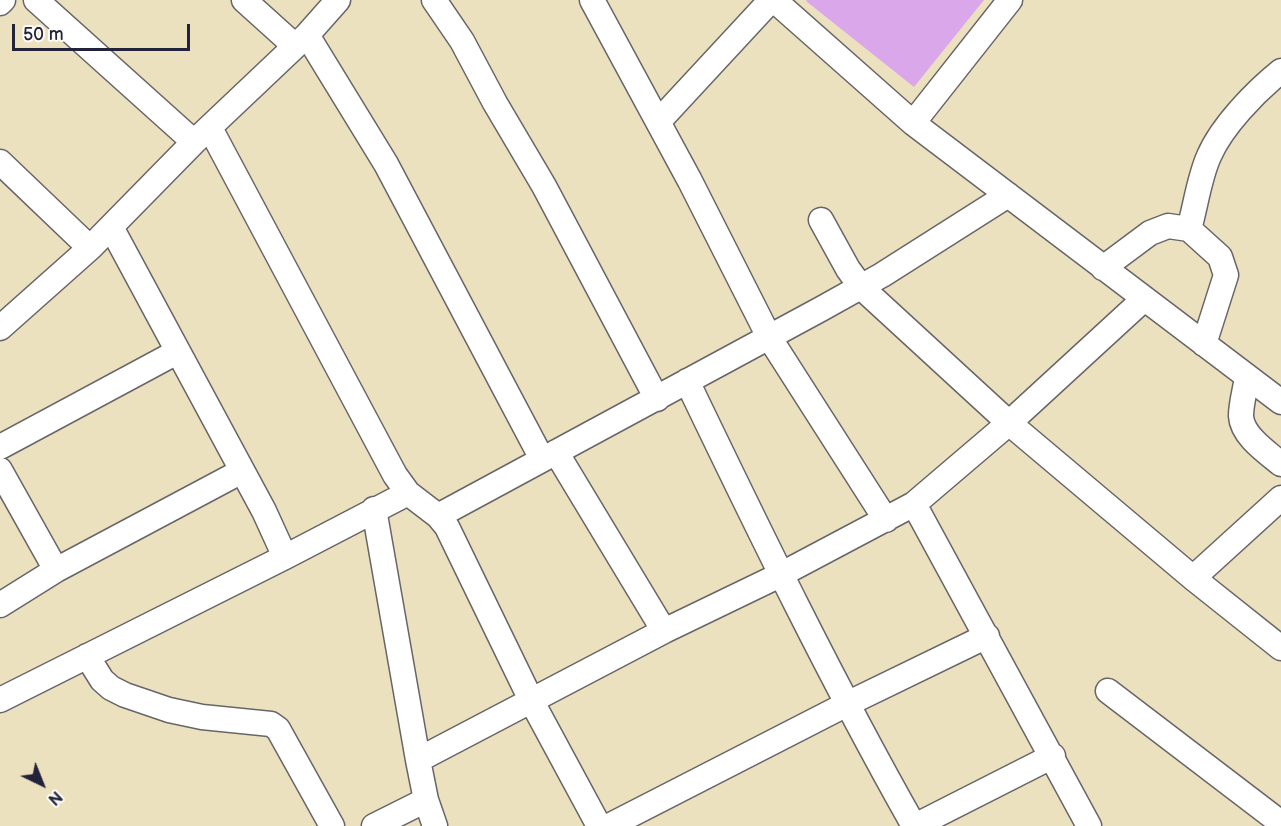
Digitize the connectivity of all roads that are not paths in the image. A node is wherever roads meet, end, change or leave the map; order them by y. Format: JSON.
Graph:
{"nodes":[{"id":1,"x":36,"y":0,"type":"edge"},
{"id":2,"x":244,"y":0,"type":"edge"},
{"id":3,"x":339,"y":0,"type":"edge"},
{"id":4,"x":434,"y":0,"type":"edge"},
{"id":5,"x":592,"y":0,"type":"edge"},
{"id":6,"x":773,"y":0,"type":"edge"},
{"id":7,"x":1010,"y":0,"type":"edge"},
{"id":8,"x":301,"y":40,"type":"junction"},
{"id":9,"x":1281,"y":71,"type":"edge"},
{"id":10,"x":658,"y":122,"type":"junction"},
{"id":11,"x":913,"y":123,"type":"junction"},
{"id":12,"x":202,"y":135,"type":"junction"},
{"id":13,"x":0,"y":162,"type":"edge"},
{"id":14,"x":1008,"y":195,"type":"junction"},
{"id":15,"x":821,"y":220,"type":"dead end"},
{"id":16,"x":111,"y":227,"type":"junction"},
{"id":17,"x":1190,"y":229,"type":"junction"},
{"id":18,"x":90,"y":248,"type":"junction"},
{"id":19,"x":1103,"y":268,"type":"junction"},
{"id":20,"x":861,"y":287,"type":"junction"},
{"id":21,"x":1144,"y":299,"type":"junction"},
{"id":22,"x":0,"y":328,"type":"edge"},
{"id":23,"x":769,"y":337,"type":"junction"},
{"id":24,"x":1204,"y":344,"type":"junction"},
{"id":25,"x":177,"y":352,"type":"junction"},
{"id":26,"x":1247,"y":378,"type":"junction"},
{"id":27,"x":687,"y":381,"type":"junction"},
{"id":28,"x":657,"y":399,"type":"junction"},
{"id":29,"x":1281,"y":402,"type":"edge"},
{"id":30,"x":1009,"y":423,"type":"junction"},
{"id":31,"x":0,"y":447,"type":"edge"},
{"id":32,"x":549,"y":456,"type":"junction"},
{"id":33,"x":1281,"y":464,"type":"edge"},
{"id":34,"x":0,"y":470,"type":"edge"},
{"id":35,"x":242,"y":471,"type":"junction"},
{"id":36,"x":408,"y":493,"type":"junction"},
{"id":37,"x":1281,"y":498,"type":"edge"},
{"id":38,"x":914,"y":504,"type":"junction"},
{"id":39,"x":374,"y":509,"type":"junction"},
{"id":40,"x":438,"y":516,"type":"junction"},
{"id":41,"x":886,"y":520,"type":"junction"},
{"id":42,"x":285,"y":557,"type":"junction"},
{"id":43,"x":56,"y":570,"type":"junction"},
{"id":44,"x":780,"y":575,"type":"junction"},
{"id":45,"x":1193,"y":578,"type":"junction"},
{"id":46,"x":0,"y":605,"type":"edge"},
{"id":47,"x":664,"y":631,"type":"junction"},
{"id":48,"x":987,"y":636,"type":"junction"},
{"id":49,"x":1281,"y":648,"type":"edge"},
{"id":50,"x":87,"y":656,"type":"junction"},
{"id":51,"x":1108,"y":691,"type":"dead end"},
{"id":52,"x":0,"y":700,"type":"edge"},
{"id":53,"x":531,"y":700,"type":"junction"},
{"id":54,"x":847,"y":704,"type":"junction"},
{"id":55,"x":1053,"y":756,"type":"junction"},
{"id":56,"x":418,"y":760,"type":"junction"},
{"id":57,"x":426,"y":801,"type":"junction"},
{"id":58,"x":1281,"y":823,"type":"edge"},
{"id":59,"x":332,"y":826,"type":"edge"},
{"id":60,"x":374,"y":826,"type":"edge"},
{"id":61,"x":435,"y":826,"type":"edge"},
{"id":62,"x":599,"y":826,"type":"edge"},
{"id":63,"x":609,"y":826,"type":"edge"},
{"id":64,"x":915,"y":826,"type":"edge"},
{"id":65,"x":1089,"y":826,"type":"edge"}],
"edges":[{"from":1,"to":12,"type":"street"},
{"from":2,"to":8,"type":"street"},
{"from":3,"to":8,"type":"street"},
{"from":4,"to":28,"type":"street"},
{"from":5,"to":10,"type":"street"},
{"from":6,"to":10,"type":"street"},
{"from":6,"to":11,"type":"street"},
{"from":7,"to":11,"type":"street"},
{"from":8,"to":12,"type":"street"},
{"from":8,"to":32,"type":"street"},
{"from":9,"to":17,"type":"street"},
{"from":10,"to":23,"type":"street"},
{"from":11,"to":14,"type":"street"},
{"from":12,"to":16,"type":"street"},
{"from":12,"to":36,"type":"street"},
{"from":13,"to":18,"type":"street"},
{"from":14,"to":19,"type":"street"},
{"from":14,"to":20,"type":"street"},
{"from":15,"to":20,"type":"street"},
{"from":16,"to":18,"type":"street"},
{"from":16,"to":25,"type":"street"},
{"from":17,"to":19,"type":"street"},
{"from":17,"to":24,"type":"street"},
{"from":18,"to":22,"type":"street"},
{"from":19,"to":21,"type":"street"},
{"from":20,"to":23,"type":"street"},
{"from":20,"to":30,"type":"street"},
{"from":21,"to":24,"type":"street"},
{"from":21,"to":30,"type":"street"},
{"from":23,"to":27,"type":"street"},
{"from":23,"to":41,"type":"street"},
{"from":24,"to":26,"type":"street"},
{"from":25,"to":31,"type":"street"},
{"from":25,"to":35,"type":"street"},
{"from":26,"to":29,"type":"street"},
{"from":26,"to":33,"type":"street"},
{"from":27,"to":28,"type":"street"},
{"from":27,"to":44,"type":"street"},
{"from":28,"to":32,"type":"street"},
{"from":30,"to":38,"type":"street"},
{"from":30,"to":45,"type":"street"},
{"from":32,"to":40,"type":"street"},
{"from":32,"to":47,"type":"street"},
{"from":34,"to":43,"type":"street"},
{"from":35,"to":42,"type":"street"},
{"from":35,"to":43,"type":"street"},
{"from":36,"to":39,"type":"street"},
{"from":36,"to":40,"type":"street"},
{"from":37,"to":45,"type":"street"},
{"from":38,"to":41,"type":"street"},
{"from":38,"to":48,"type":"street"},
{"from":39,"to":42,"type":"street"},
{"from":39,"to":56,"type":"street"},
{"from":40,"to":53,"type":"street"},
{"from":41,"to":44,"type":"street"},
{"from":42,"to":50,"type":"street"},
{"from":43,"to":46,"type":"street"},
{"from":44,"to":47,"type":"street"},
{"from":44,"to":54,"type":"street"},
{"from":45,"to":49,"type":"street"},
{"from":47,"to":53,"type":"street"},
{"from":48,"to":54,"type":"street"},
{"from":48,"to":55,"type":"street"},
{"from":50,"to":52,"type":"street"},
{"from":50,"to":59,"type":"street"},
{"from":51,"to":58,"type":"street"},
{"from":53,"to":56,"type":"street"},
{"from":53,"to":62,"type":"street"},
{"from":54,"to":63,"type":"street"},
{"from":54,"to":64,"type":"street"},
{"from":55,"to":64,"type":"street"},
{"from":55,"to":65,"type":"street"},
{"from":56,"to":57,"type":"street"},
{"from":57,"to":60,"type":"street"},
{"from":57,"to":61,"type":"street"}]}
